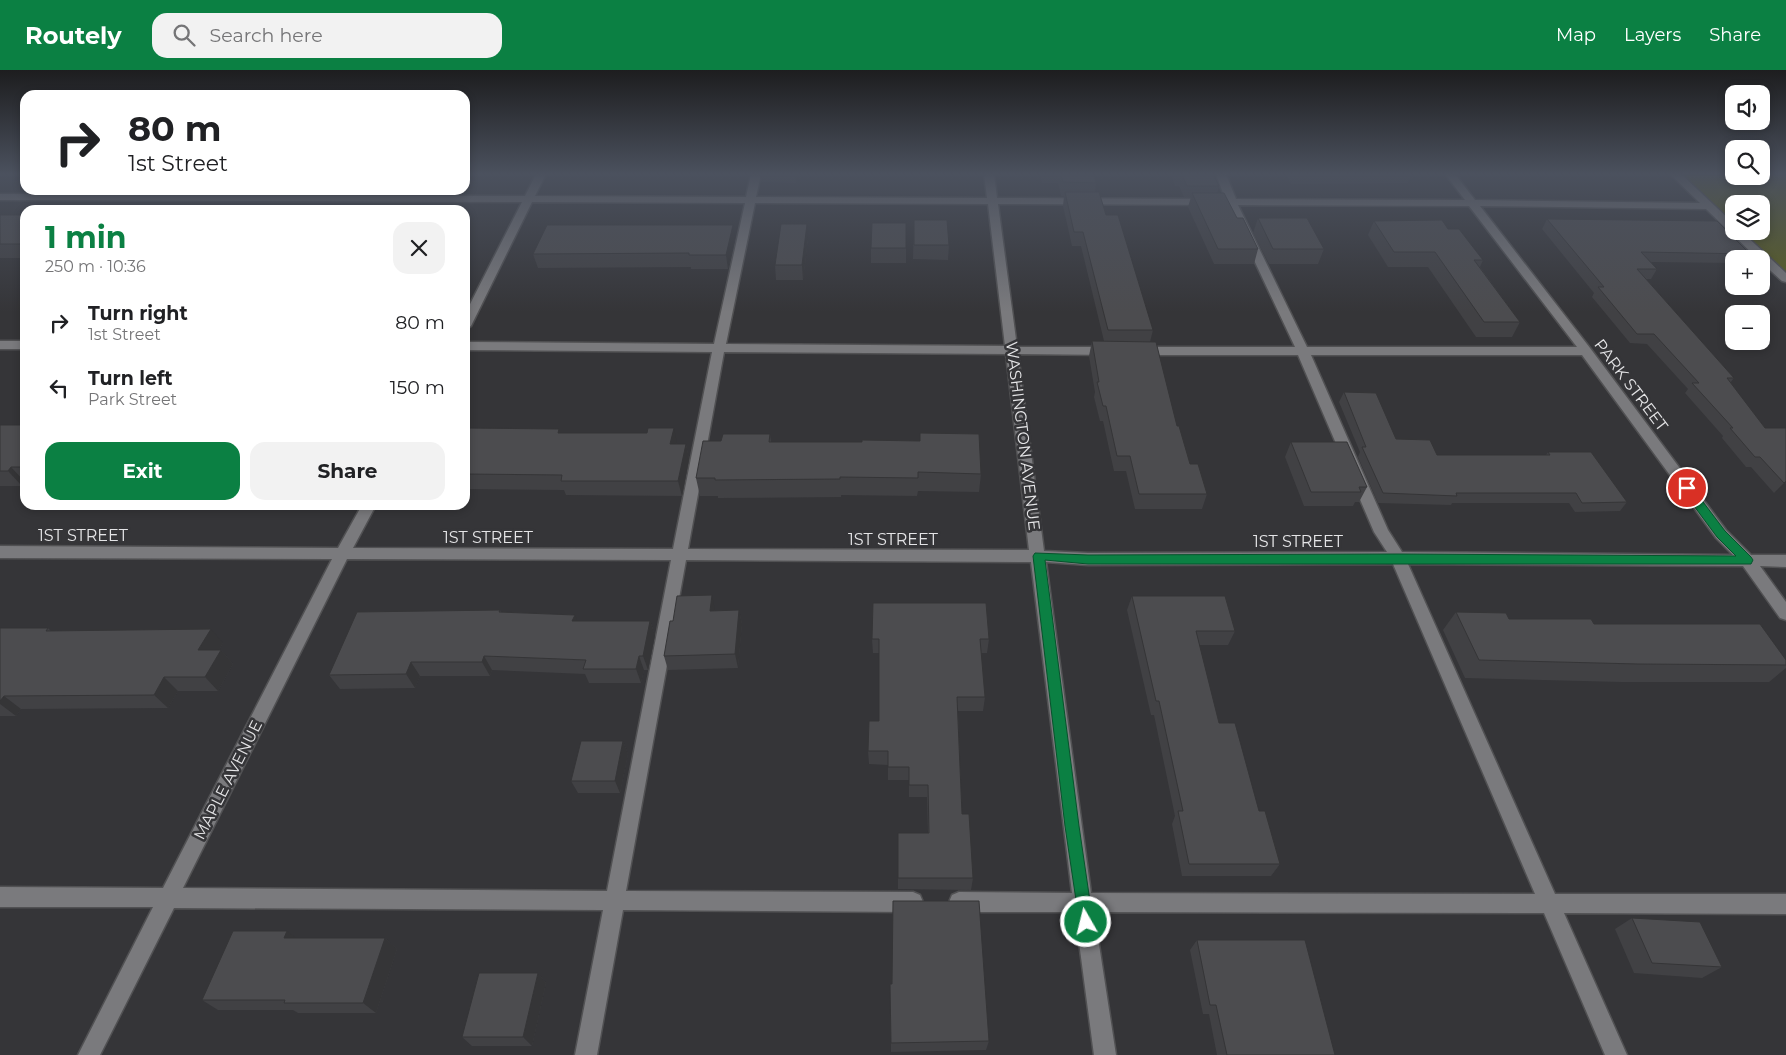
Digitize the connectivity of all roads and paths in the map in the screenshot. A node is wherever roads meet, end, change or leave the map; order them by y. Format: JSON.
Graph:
{"nodes":[{"id":1,"x":519,"y":220,"type":"edge"},
{"id":2,"x":746,"y":220,"type":"edge"},
{"id":3,"x":995,"y":220,"type":"edge"},
{"id":4,"x":1240,"y":220,"type":"edge"},
{"id":5,"x":1485,"y":220,"type":"edge"},
{"id":6,"x":1745,"y":240,"type":"edge"},
{"id":7,"x":1786,"y":279,"type":"edge"},
{"id":8,"x":470,"y":316,"type":"edge"},
{"id":9,"x":0,"y":345,"type":"edge"},
{"id":10,"x":20,"y":345,"type":"edge"},
{"id":11,"x":470,"y":346,"type":"edge"},
{"id":12,"x":719,"y":348,"type":"junction"},
{"id":13,"x":1012,"y":350,"type":"junction"},
{"id":14,"x":1303,"y":351,"type":"junction"},
{"id":15,"x":1586,"y":352,"type":"junction"},
{"id":16,"x":366,"y":510,"type":"edge"},
{"id":17,"x":0,"y":552,"type":"edge"},
{"id":18,"x":342,"y":554,"type":"junction"},
{"id":19,"x":679,"y":555,"type":"junction"},
{"id":20,"x":1039,"y":556,"type":"junction"},
{"id":21,"x":1398,"y":558,"type":"junction"},
{"id":22,"x":1747,"y":560,"type":"junction"},
{"id":23,"x":1786,"y":561,"type":"edge"},
{"id":24,"x":1786,"y":614,"type":"edge"},
{"id":25,"x":0,"y":898,"type":"edge"},
{"id":26,"x":170,"y":898,"type":"junction"},
{"id":27,"x":614,"y":900,"type":"junction"},
{"id":28,"x":1083,"y":903,"type":"junction"},
{"id":29,"x":1549,"y":903,"type":"junction"},
{"id":30,"x":1786,"y":904,"type":"edge"},
{"id":31,"x":89,"y":1055,"type":"edge"},
{"id":32,"x":586,"y":1055,"type":"edge"},
{"id":33,"x":1105,"y":1055,"type":"edge"},
{"id":34,"x":1616,"y":1055,"type":"edge"}],
"edges":[{"from":1,"to":8,"type":"street"},
{"from":2,"to":12,"type":"street"},
{"from":3,"to":13,"type":"street","name":"WASHINGTON AVENUE"},
{"from":4,"to":14,"type":"street"},
{"from":5,"to":15,"type":"street","name":"PARK STREET"},
{"from":6,"to":7,"type":"street"},
{"from":9,"to":10,"type":"street"},
{"from":11,"to":12,"type":"street"},
{"from":12,"to":13,"type":"street"},
{"from":12,"to":19,"type":"street"},
{"from":13,"to":14,"type":"street"},
{"from":13,"to":20,"type":"street","name":"WASHINGTON AVENUE"},
{"from":14,"to":15,"type":"street"},
{"from":14,"to":21,"type":"street"},
{"from":15,"to":22,"type":"street","name":"PARK STREET"},
{"from":16,"to":18,"type":"street","name":"MAPLE AVENUE"},
{"from":17,"to":18,"type":"street","name":"1ST STREET"},
{"from":18,"to":19,"type":"street","name":"1ST STREET"},
{"from":18,"to":26,"type":"street","name":"MAPLE AVENUE"},
{"from":19,"to":20,"type":"street","name":"1ST STREET"},
{"from":19,"to":27,"type":"street"},
{"from":20,"to":21,"type":"street","name":"1ST STREET"},
{"from":20,"to":28,"type":"street","name":"WASHINGTON AVENUE"},
{"from":21,"to":22,"type":"street","name":"1ST STREET"},
{"from":21,"to":29,"type":"street"},
{"from":22,"to":23,"type":"street","name":"1ST STREET"},
{"from":22,"to":24,"type":"street","name":"PARK STREET"},
{"from":25,"to":26,"type":"street"},
{"from":26,"to":27,"type":"street"},
{"from":26,"to":31,"type":"street","name":"MAPLE AVENUE"},
{"from":27,"to":28,"type":"street"},
{"from":27,"to":32,"type":"street"},
{"from":28,"to":29,"type":"street"},
{"from":28,"to":33,"type":"street","name":"WASHINGTON AVENUE"},
{"from":29,"to":30,"type":"street"},
{"from":29,"to":34,"type":"street"}]}
